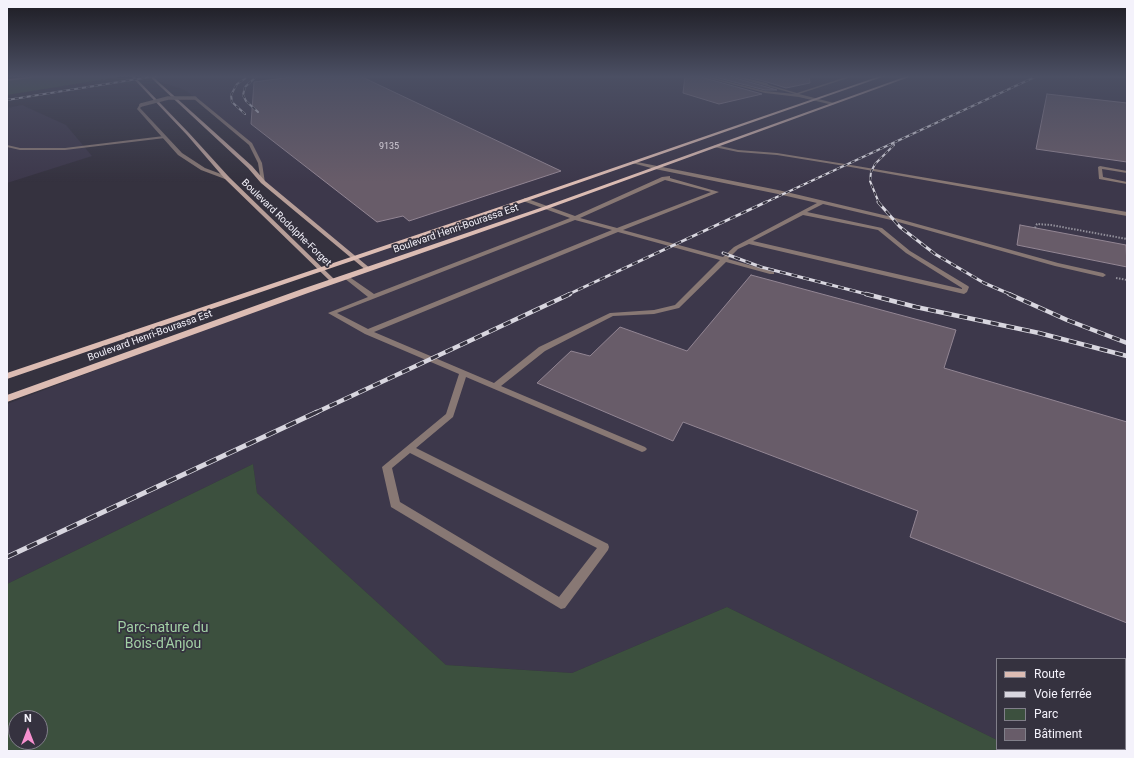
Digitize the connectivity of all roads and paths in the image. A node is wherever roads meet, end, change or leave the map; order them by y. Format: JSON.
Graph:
{"nodes":[{"id":1,"x":141,"y":111,"type":"edge"},
{"id":2,"x":166,"y":111,"type":"edge"},
{"id":3,"x":189,"y":111,"type":"edge"},
{"id":4,"x":211,"y":111,"type":"edge"},
{"id":5,"x":781,"y":111,"type":"edge"},
{"id":6,"x":812,"y":111,"type":"edge"},
{"id":7,"x":164,"y":137,"type":"junction"},
{"id":8,"x":7,"y":146,"type":"edge"},
{"id":9,"x":716,"y":146,"type":"junction"},
{"id":10,"x":634,"y":162,"type":"junction"},
{"id":11,"x":655,"y":168,"type":"junction"},
{"id":12,"x":677,"y":172,"type":"junction"},
{"id":13,"x":1127,"y":172,"type":"edge"},
{"id":14,"x":227,"y":178,"type":"junction"},
{"id":15,"x":664,"y":178,"type":"junction"},
{"id":16,"x":263,"y":182,"type":"junction"},
{"id":17,"x":1127,"y":182,"type":"edge"},
{"id":18,"x":525,"y":200,"type":"junction"},
{"id":19,"x":821,"y":203,"type":"junction"},
{"id":20,"x":545,"y":208,"type":"junction"},
{"id":21,"x":802,"y":213,"type":"junction"},
{"id":22,"x":1127,"y":214,"type":"edge"},
{"id":23,"x":575,"y":218,"type":"junction"},
{"id":24,"x":1036,"y":228,"type":"dead end"},
{"id":25,"x":617,"y":230,"type":"junction"},
{"id":26,"x":1127,"y":239,"type":"edge"},
{"id":27,"x":749,"y":242,"type":"junction"},
{"id":28,"x":354,"y":258,"type":"junction"},
{"id":29,"x":726,"y":259,"type":"junction"},
{"id":30,"x":320,"y":269,"type":"junction"},
{"id":31,"x":369,"y":270,"type":"junction"},
{"id":32,"x":772,"y":273,"type":"dead end"},
{"id":33,"x":1103,"y":275,"type":"dead end"},
{"id":34,"x":346,"y":277,"type":"junction"},
{"id":35,"x":333,"y":281,"type":"junction"},
{"id":36,"x":373,"y":297,"type":"junction"},
{"id":37,"x":368,"y":332,"type":"junction"},
{"id":38,"x":463,"y":373,"type":"junction"},
{"id":39,"x":7,"y":376,"type":"edge"},
{"id":40,"x":495,"y":387,"type":"junction"},
{"id":41,"x":7,"y":399,"type":"edge"},
{"id":42,"x":409,"y":449,"type":"junction"},
{"id":43,"x":642,"y":449,"type":"dead end"}],
"edges":[{"from":1,"to":7,"type":"street","name":"Boulevard Rodolphe-Forget","bridge":true},
{"from":2,"to":14,"type":"street","name":"Boulevard Rodolphe-Forget"},
{"from":3,"to":16,"type":"street","name":"Boulevard Rodolphe-Forget"},
{"from":4,"to":16,"type":"street","name":"Boulevard Rodolphe-Forget","bridge":true},
{"from":5,"to":10,"type":"main road","name":"Boulevard Henri-Bourassa Est"},
{"from":6,"to":9,"type":"main road","name":"Boulevard Henri-Bourassa Est"},
{"from":7,"to":8,"type":"street"},
{"from":7,"to":14,"type":"street","name":"Boulevard Rodolphe-Forget"},
{"from":9,"to":11,"type":"main road","name":"Boulevard Henri-Bourassa Est"},
{"from":9,"to":22,"type":"street"},
{"from":10,"to":11,"type":"street"},
{"from":10,"to":18,"type":"main road","name":"Boulevard Henri-Bourassa Est"},
{"from":11,"to":12,"type":"street"},
{"from":11,"to":20,"type":"main road","name":"Boulevard Henri-Bourassa Est"},
{"from":12,"to":15,"type":"street"},
{"from":12,"to":19,"type":"street"},
{"from":13,"to":17,"type":"street"},
{"from":14,"to":30,"type":"street","name":"Boulevard Rodolphe-Forget"},
{"from":15,"to":23,"type":"street"},
{"from":15,"to":25,"type":"street"},
{"from":16,"to":28,"type":"street","name":"Boulevard Rodolphe-Forget"},
{"from":18,"to":20,"type":"street"},
{"from":18,"to":28,"type":"main road","name":"Boulevard Henri-Bourassa Est"},
{"from":19,"to":21,"type":"street"},
{"from":19,"to":33,"type":"street"},
{"from":20,"to":23,"type":"street"},
{"from":20,"to":31,"type":"main road","name":"Boulevard Henri-Bourassa Est"},
{"from":21,"to":27,"type":"street"},
{"from":21,"to":27,"type":"street"},
{"from":23,"to":25,"type":"street"},
{"from":23,"to":36,"type":"street"},
{"from":24,"to":26,"type":"path"},
{"from":25,"to":29,"type":"street"},
{"from":25,"to":37,"type":"street"},
{"from":27,"to":29,"type":"street"},
{"from":28,"to":30,"type":"main road","name":"Boulevard Henri-Bourassa Est"},
{"from":28,"to":31,"type":"street","name":"Boulevard Rodolphe-Forget"},
{"from":29,"to":32,"type":"street"},
{"from":29,"to":40,"type":"street"},
{"from":30,"to":35,"type":"street","name":"Boulevard Rodolphe-Forget"},
{"from":30,"to":39,"type":"main road","name":"Boulevard Henri-Bourassa Est"},
{"from":31,"to":34,"type":"main road","name":"Boulevard Henri-Bourassa Est"},
{"from":34,"to":35,"type":"main road","name":"Boulevard Henri-Bourassa Est"},
{"from":34,"to":36,"type":"street"},
{"from":35,"to":41,"type":"main road","name":"Boulevard Henri-Bourassa Est"},
{"from":36,"to":37,"type":"street"},
{"from":37,"to":38,"type":"street"},
{"from":38,"to":40,"type":"street"},
{"from":38,"to":42,"type":"street"},
{"from":40,"to":43,"type":"street"},
{"from":42,"to":42,"type":"street"}]}
